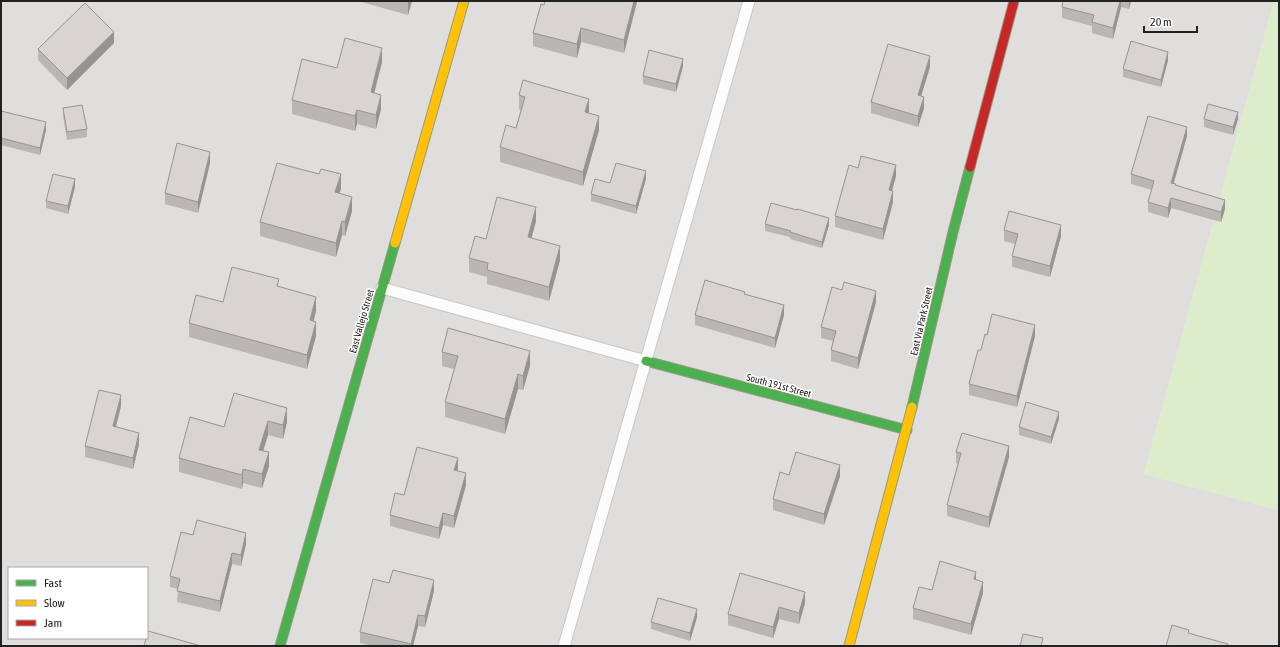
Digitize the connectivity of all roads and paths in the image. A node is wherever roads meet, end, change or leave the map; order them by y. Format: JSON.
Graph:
{"nodes":[{"id":1,"x":464,"y":1,"type":"edge"},
{"id":2,"x":749,"y":1,"type":"edge"},
{"id":3,"x":1014,"y":1,"type":"edge"},
{"id":4,"x":382,"y":288,"type":"junction"},
{"id":5,"x":646,"y":361,"type":"junction"},
{"id":6,"x":907,"y":430,"type":"junction"},
{"id":7,"x":280,"y":646,"type":"edge"},
{"id":8,"x":564,"y":646,"type":"edge"},
{"id":9,"x":850,"y":646,"type":"edge"}],
"edges":[{"from":1,"to":4,"type":"street","name":"East Vallejo Street"},
{"from":2,"to":5,"type":"lane"},
{"from":3,"to":6,"type":"street","name":"East Via Park Street"},
{"from":4,"to":5,"type":"lane"},
{"from":4,"to":7,"type":"street","name":"East Vallejo Street"},
{"from":5,"to":6,"type":"street","name":"South 191st Street"},
{"from":5,"to":8,"type":"lane"},
{"from":6,"to":9,"type":"street","name":"East Via Park Street"}]}
